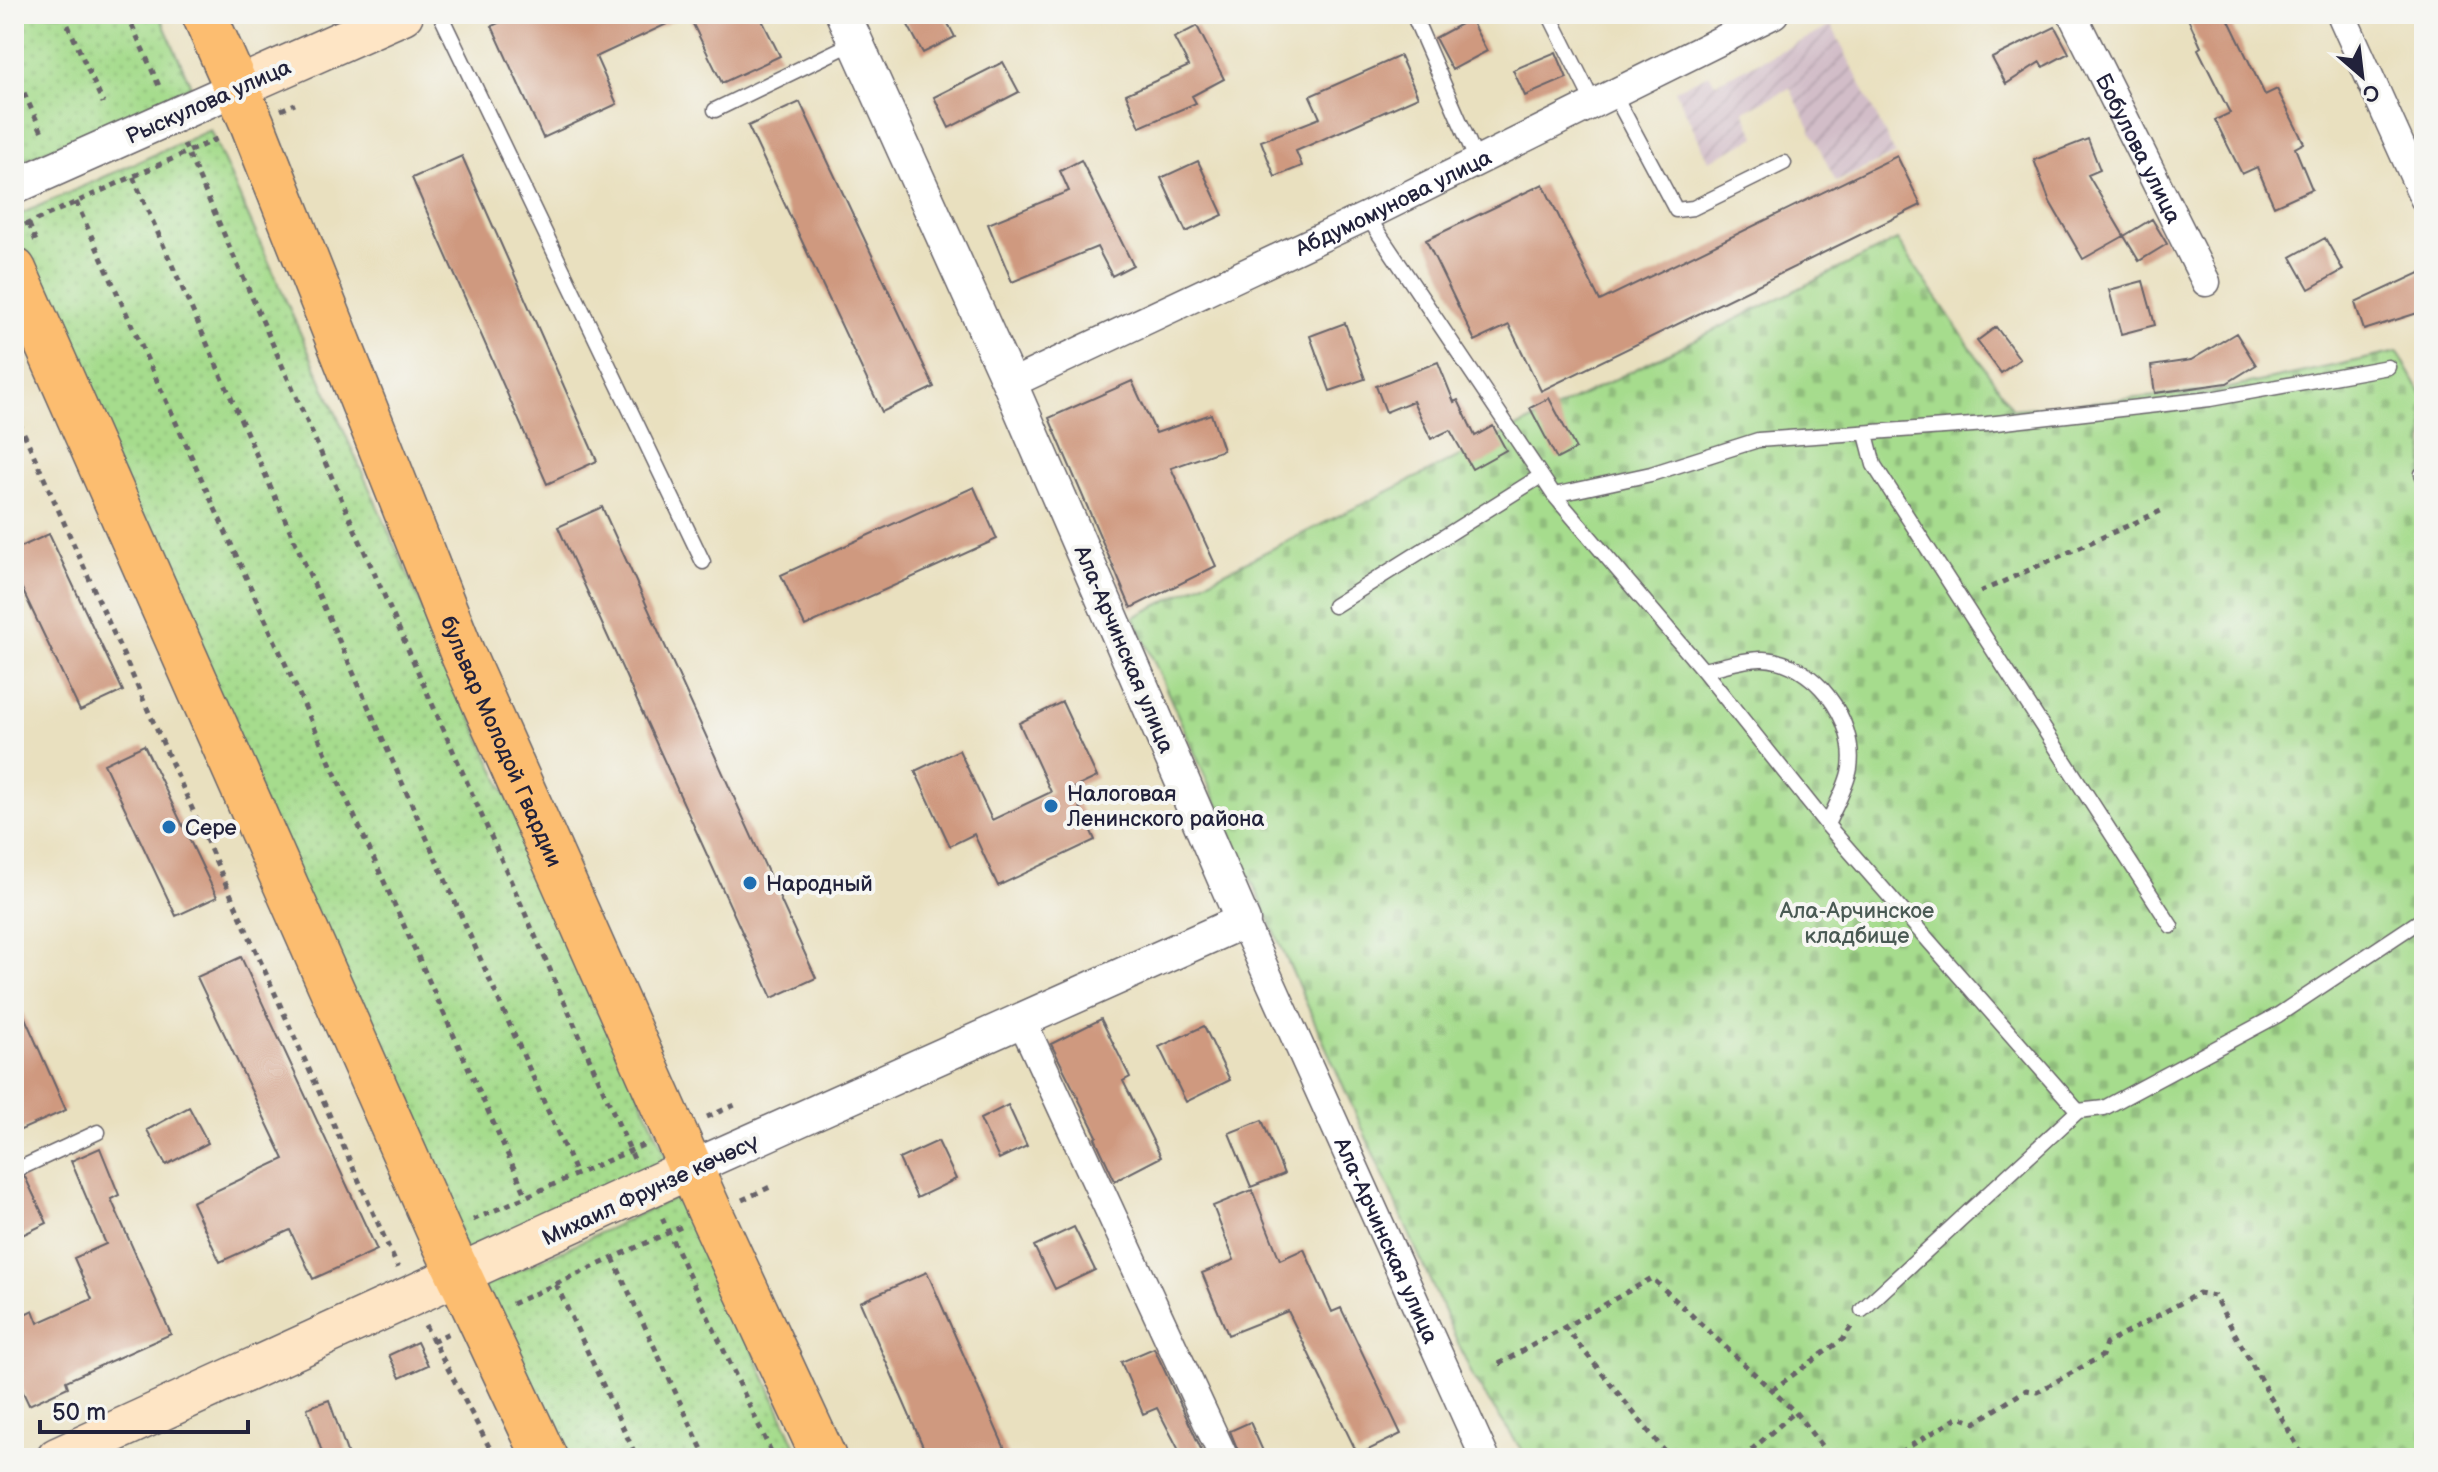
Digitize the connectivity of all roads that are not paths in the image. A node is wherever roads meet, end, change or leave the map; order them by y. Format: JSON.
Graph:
{"nodes":[{"id":1,"x":204,"y":14,"type":"edge"},
{"id":2,"x":403,"y":14,"type":"edge"},
{"id":3,"x":440,"y":14,"type":"edge"},
{"id":4,"x":1413,"y":14,"type":"edge"},
{"id":5,"x":1549,"y":14,"type":"edge"},
{"id":6,"x":1774,"y":14,"type":"edge"},
{"id":7,"x":2072,"y":14,"type":"edge"},
{"id":8,"x":2341,"y":14,"type":"edge"},
{"id":9,"x":849,"y":28,"type":"edge"},
{"id":10,"x":1604,"y":99,"type":"junction"},
{"id":11,"x":244,"y":106,"type":"junction"},
{"id":12,"x":715,"y":110,"type":"dead end"},
{"id":13,"x":1477,"y":161,"type":"junction"},
{"id":14,"x":1784,"y":163,"type":"dead end"},
{"id":15,"x":14,"y":187,"type":"edge"},
{"id":16,"x":2424,"y":198,"type":"edge"},
{"id":17,"x":1367,"y":216,"type":"junction"},
{"id":18,"x":14,"y":270,"type":"edge"},
{"id":19,"x":2206,"y":282,"type":"dead end"},
{"id":20,"x":2388,"y":367,"type":"dead end"},
{"id":21,"x":1010,"y":384,"type":"junction"},
{"id":22,"x":1866,"y":434,"type":"junction"},
{"id":23,"x":1541,"y":476,"type":"junction"},
{"id":24,"x":1554,"y":495,"type":"junction"},
{"id":25,"x":703,"y":562,"type":"dead end"},
{"id":26,"x":1334,"y":606,"type":"dead end"},
{"id":27,"x":1703,"y":670,"type":"junction"},
{"id":28,"x":1827,"y":825,"type":"junction"},
{"id":29,"x":2424,"y":918,"type":"edge"},
{"id":30,"x":1243,"y":921,"type":"junction"},
{"id":31,"x":2171,"y":926,"type":"dead end"},
{"id":32,"x":1022,"y":1021,"type":"junction"},
{"id":33,"x":2078,"y":1111,"type":"junction"},
{"id":34,"x":98,"y":1132,"type":"dead end"},
{"id":35,"x":684,"y":1149,"type":"junction"},
{"id":36,"x":14,"y":1171,"type":"edge"},
{"id":37,"x":459,"y":1276,"type":"junction"},
{"id":38,"x":1862,"y":1310,"type":"road end"},
{"id":39,"x":57,"y":1458,"type":"edge"},
{"id":40,"x":545,"y":1458,"type":"edge"},
{"id":41,"x":824,"y":1458,"type":"edge"},
{"id":42,"x":1224,"y":1458,"type":"edge"},
{"id":43,"x":1485,"y":1458,"type":"edge"}],
"edges":[{"from":1,"to":11,"type":"main road","name":"бульвар Молодой Гвардии"},
{"from":2,"to":11,"type":"main road","name":"Рыскулова улица"},
{"from":3,"to":25,"type":"lane"},
{"from":4,"to":13,"type":"lane"},
{"from":5,"to":10,"type":"lane"},
{"from":6,"to":10,"type":"street","name":"Абдумомунова улица"},
{"from":7,"to":19,"type":"street","name":"Бобулова улица"},
{"from":8,"to":16,"type":"street"},
{"from":9,"to":12,"type":"lane"},
{"from":9,"to":21,"type":"street","name":"Ала-Арчинская улица"},
{"from":10,"to":13,"type":"street","name":"Абдумомунова улица"},
{"from":10,"to":14,"type":"lane"},
{"from":11,"to":15,"type":"street","name":"Рыскулова улица"},
{"from":11,"to":35,"type":"main road","name":"бульвар Молодой Гвардии"},
{"from":13,"to":17,"type":"street","name":"Абдумомунова улица"},
{"from":17,"to":21,"type":"street","name":"Абдумомунова улица"},
{"from":17,"to":23,"type":"lane"},
{"from":18,"to":37,"type":"main road"},
{"from":20,"to":22,"type":"lane"},
{"from":21,"to":30,"type":"street","name":"Ала-Арчинская улица"},
{"from":22,"to":24,"type":"lane"},
{"from":22,"to":31,"type":"lane"},
{"from":23,"to":24,"type":"lane"},
{"from":23,"to":26,"type":"lane"},
{"from":24,"to":27,"type":"lane"},
{"from":27,"to":28,"type":"lane"},
{"from":27,"to":28,"type":"lane"},
{"from":28,"to":33,"type":"lane"},
{"from":29,"to":33,"type":"lane"},
{"from":30,"to":32,"type":"street","name":"Михаил Фрунзе көчөсү"},
{"from":30,"to":43,"type":"street","name":"Ала-Арчинская улица"},
{"from":32,"to":35,"type":"street","name":"Михаил Фрунзе көчөсү"},
{"from":32,"to":42,"type":"street"},
{"from":33,"to":38,"type":"lane"},
{"from":34,"to":36,"type":"lane"},
{"from":35,"to":37,"type":"main road","name":"Михаил Фрунзе көчөсү"},
{"from":35,"to":41,"type":"main road","name":"бульвар Молодой Гвардии"},
{"from":37,"to":39,"type":"main road","name":"Михаил Фрунзе көчөсү"},
{"from":37,"to":40,"type":"main road"}]}
